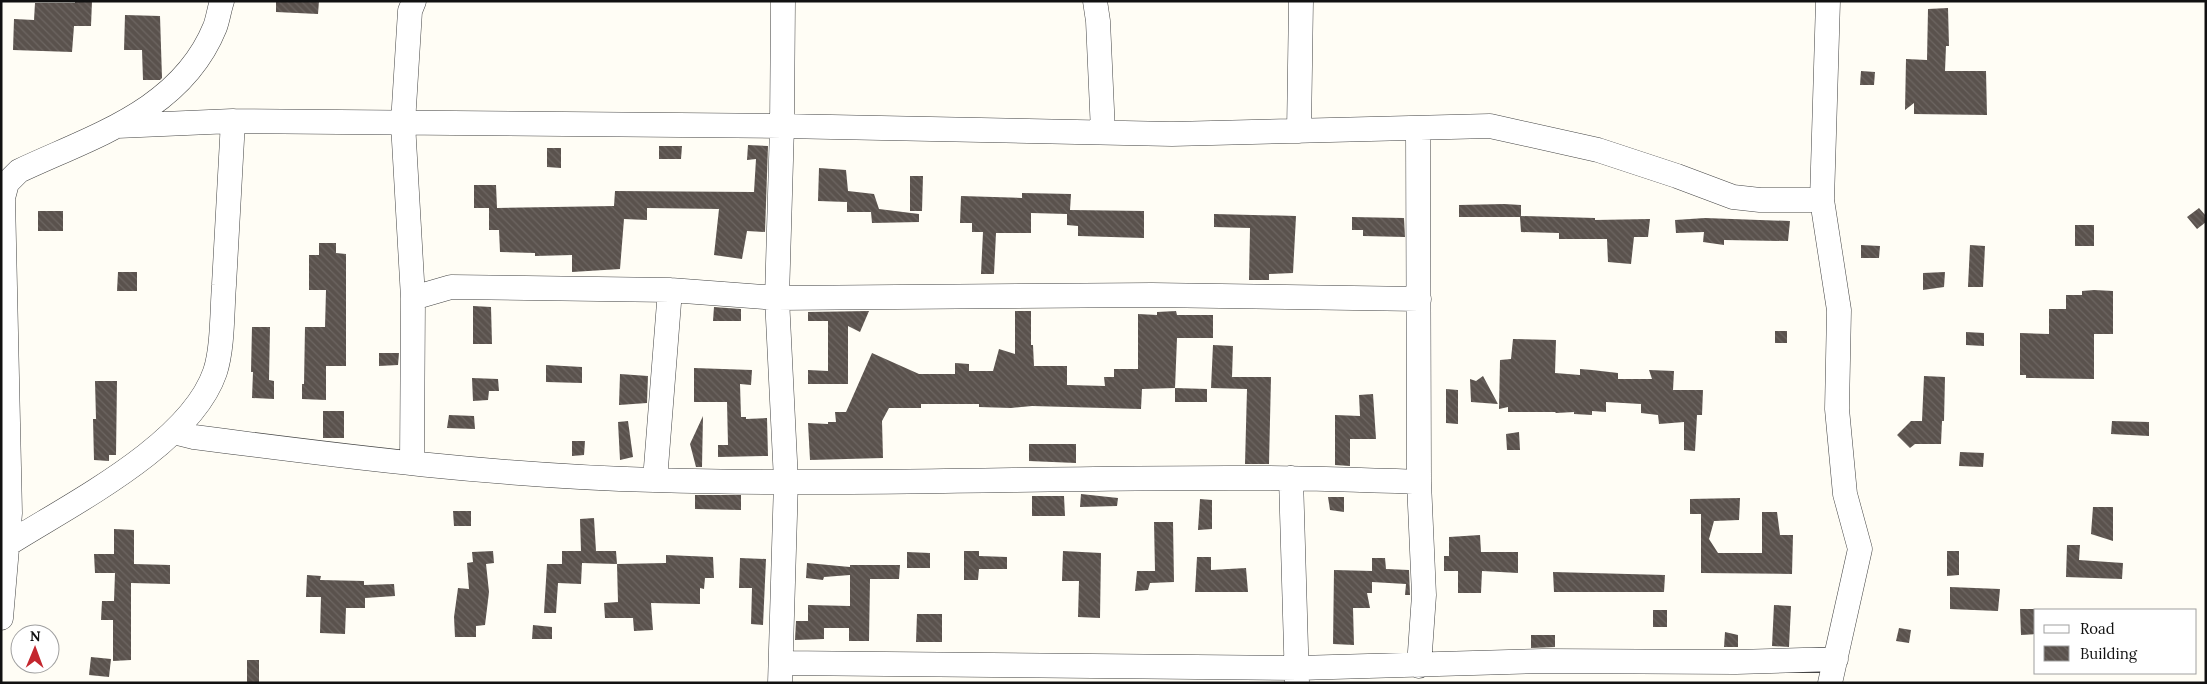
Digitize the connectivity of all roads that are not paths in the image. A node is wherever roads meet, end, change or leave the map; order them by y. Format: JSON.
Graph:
{"nodes":[{"id":1,"x":222,"y":1,"type":"edge"},
{"id":2,"x":414,"y":1,"type":"edge"},
{"id":3,"x":783,"y":1,"type":"edge"},
{"id":4,"x":1095,"y":1,"type":"edge"},
{"id":5,"x":1301,"y":1,"type":"edge"},
{"id":6,"x":1828,"y":1,"type":"edge"},
{"id":7,"x":233,"y":122,"type":"junction"},
{"id":8,"x":403,"y":123,"type":"junction"},
{"id":9,"x":117,"y":126,"type":"junction"},
{"id":10,"x":782,"y":126,"type":"junction"},
{"id":11,"x":1418,"y":128,"type":"junction"},
{"id":12,"x":1299,"y":131,"type":"junction"},
{"id":13,"x":1103,"y":132,"type":"junction"},
{"id":14,"x":1822,"y":200,"type":"junction"},
{"id":15,"x":670,"y":290,"type":"junction"},
{"id":16,"x":413,"y":298,"type":"junction"},
{"id":17,"x":777,"y":298,"type":"junction"},
{"id":18,"x":1419,"y":299,"type":"junction"},
{"id":19,"x":174,"y":432,"type":"junction"},
{"id":20,"x":412,"y":463,"type":"junction"},
{"id":21,"x":5,"y":468,"type":"edge"},
{"id":22,"x":1292,"y":478,"type":"junction"},
{"id":23,"x":655,"y":480,"type":"junction"},
{"id":24,"x":786,"y":481,"type":"junction"},
{"id":25,"x":1419,"y":482,"type":"junction"},
{"id":26,"x":8,"y":544,"type":"junction"},
{"id":27,"x":1,"y":618,"type":"edge"},
{"id":28,"x":1836,"y":659,"type":"junction"},
{"id":29,"x":1419,"y":666,"type":"junction"},
{"id":30,"x":781,"y":673,"type":"edge"},
{"id":31,"x":1298,"y":676,"type":"edge"},
{"id":32,"x":1830,"y":683,"type":"edge"}],
"edges":[{"from":1,"to":9,"type":"street"},
{"from":2,"to":8,"type":"street"},
{"from":3,"to":10,"type":"street"},
{"from":4,"to":13,"type":"street"},
{"from":5,"to":12,"type":"street"},
{"from":6,"to":14,"type":"street"},
{"from":7,"to":8,"type":"street"},
{"from":7,"to":9,"type":"street"},
{"from":7,"to":19,"type":"street"},
{"from":8,"to":10,"type":"street"},
{"from":8,"to":16,"type":"street"},
{"from":9,"to":21,"type":"street"},
{"from":10,"to":13,"type":"street"},
{"from":10,"to":17,"type":"street"},
{"from":11,"to":12,"type":"street"},
{"from":11,"to":14,"type":"street"},
{"from":11,"to":18,"type":"street"},
{"from":12,"to":13,"type":"street"},
{"from":14,"to":28,"type":"street"},
{"from":15,"to":16,"type":"street"},
{"from":15,"to":17,"type":"street"},
{"from":15,"to":23,"type":"street"},
{"from":16,"to":20,"type":"street"},
{"from":17,"to":18,"type":"street"},
{"from":17,"to":24,"type":"street"},
{"from":18,"to":25,"type":"street"},
{"from":19,"to":20,"type":"street"},
{"from":19,"to":26,"type":"street"},
{"from":20,"to":23,"type":"street"},
{"from":21,"to":26,"type":"street"},
{"from":22,"to":24,"type":"street"},
{"from":22,"to":25,"type":"street"},
{"from":22,"to":31,"type":"street"},
{"from":23,"to":24,"type":"street"},
{"from":24,"to":30,"type":"street"},
{"from":25,"to":29,"type":"street"},
{"from":26,"to":27,"type":"street"},
{"from":28,"to":29,"type":"street"},
{"from":28,"to":32,"type":"street"},
{"from":29,"to":31,"type":"street"},
{"from":30,"to":31,"type":"street"}]}
